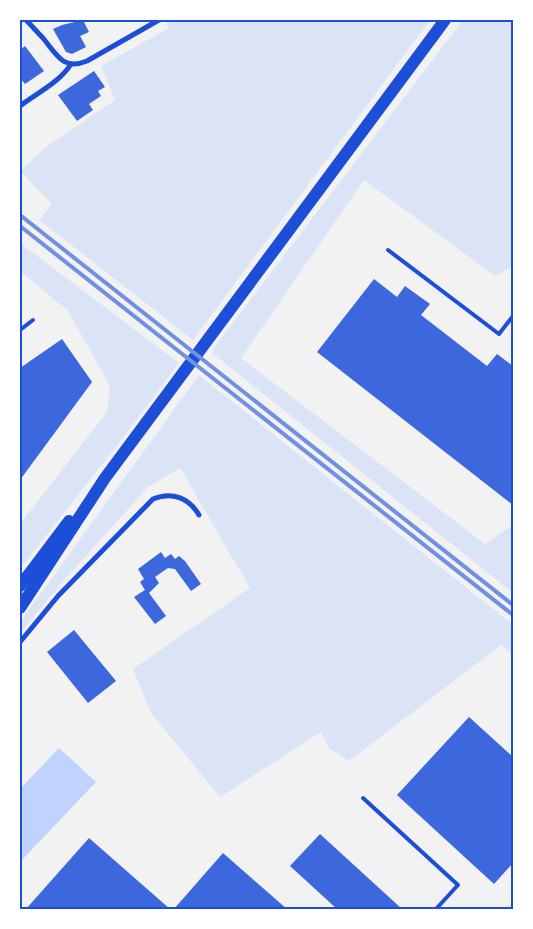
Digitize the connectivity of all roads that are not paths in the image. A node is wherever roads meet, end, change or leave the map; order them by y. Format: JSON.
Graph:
{"nodes":[{"id":1,"x":26,"y":20,"type":"edge"},
{"id":2,"x":159,"y":20,"type":"edge"},
{"id":3,"x":445,"y":20,"type":"edge"},
{"id":4,"x":71,"y":64,"type":"junction"},
{"id":5,"x":20,"y":106,"type":"edge"},
{"id":6,"x":388,"y":250,"type":"dead end"},
{"id":7,"x":513,"y":316,"type":"edge"},
{"id":8,"x":33,"y":320,"type":"dead end"},
{"id":9,"x":20,"y":330,"type":"edge"},
{"id":10,"x":105,"y":478,"type":"junction"},
{"id":11,"x":199,"y":516,"type":"dead end"},
{"id":12,"x":20,"y":586,"type":"edge"},
{"id":13,"x":20,"y":608,"type":"edge"},
{"id":14,"x":20,"y":642,"type":"edge"},
{"id":15,"x":362,"y":798,"type":"dead end"},
{"id":16,"x":436,"y":909,"type":"edge"}],
"edges":[{"from":1,"to":4,"type":"street"},
{"from":2,"to":4,"type":"street"},
{"from":3,"to":10,"type":"main road"},
{"from":4,"to":5,"type":"street"},
{"from":6,"to":7,"type":"lane"},
{"from":8,"to":9,"type":"lane"},
{"from":10,"to":12,"type":"main road"},
{"from":10,"to":13,"type":"main road"},
{"from":11,"to":14,"type":"street"},
{"from":15,"to":16,"type":"lane"}]}
